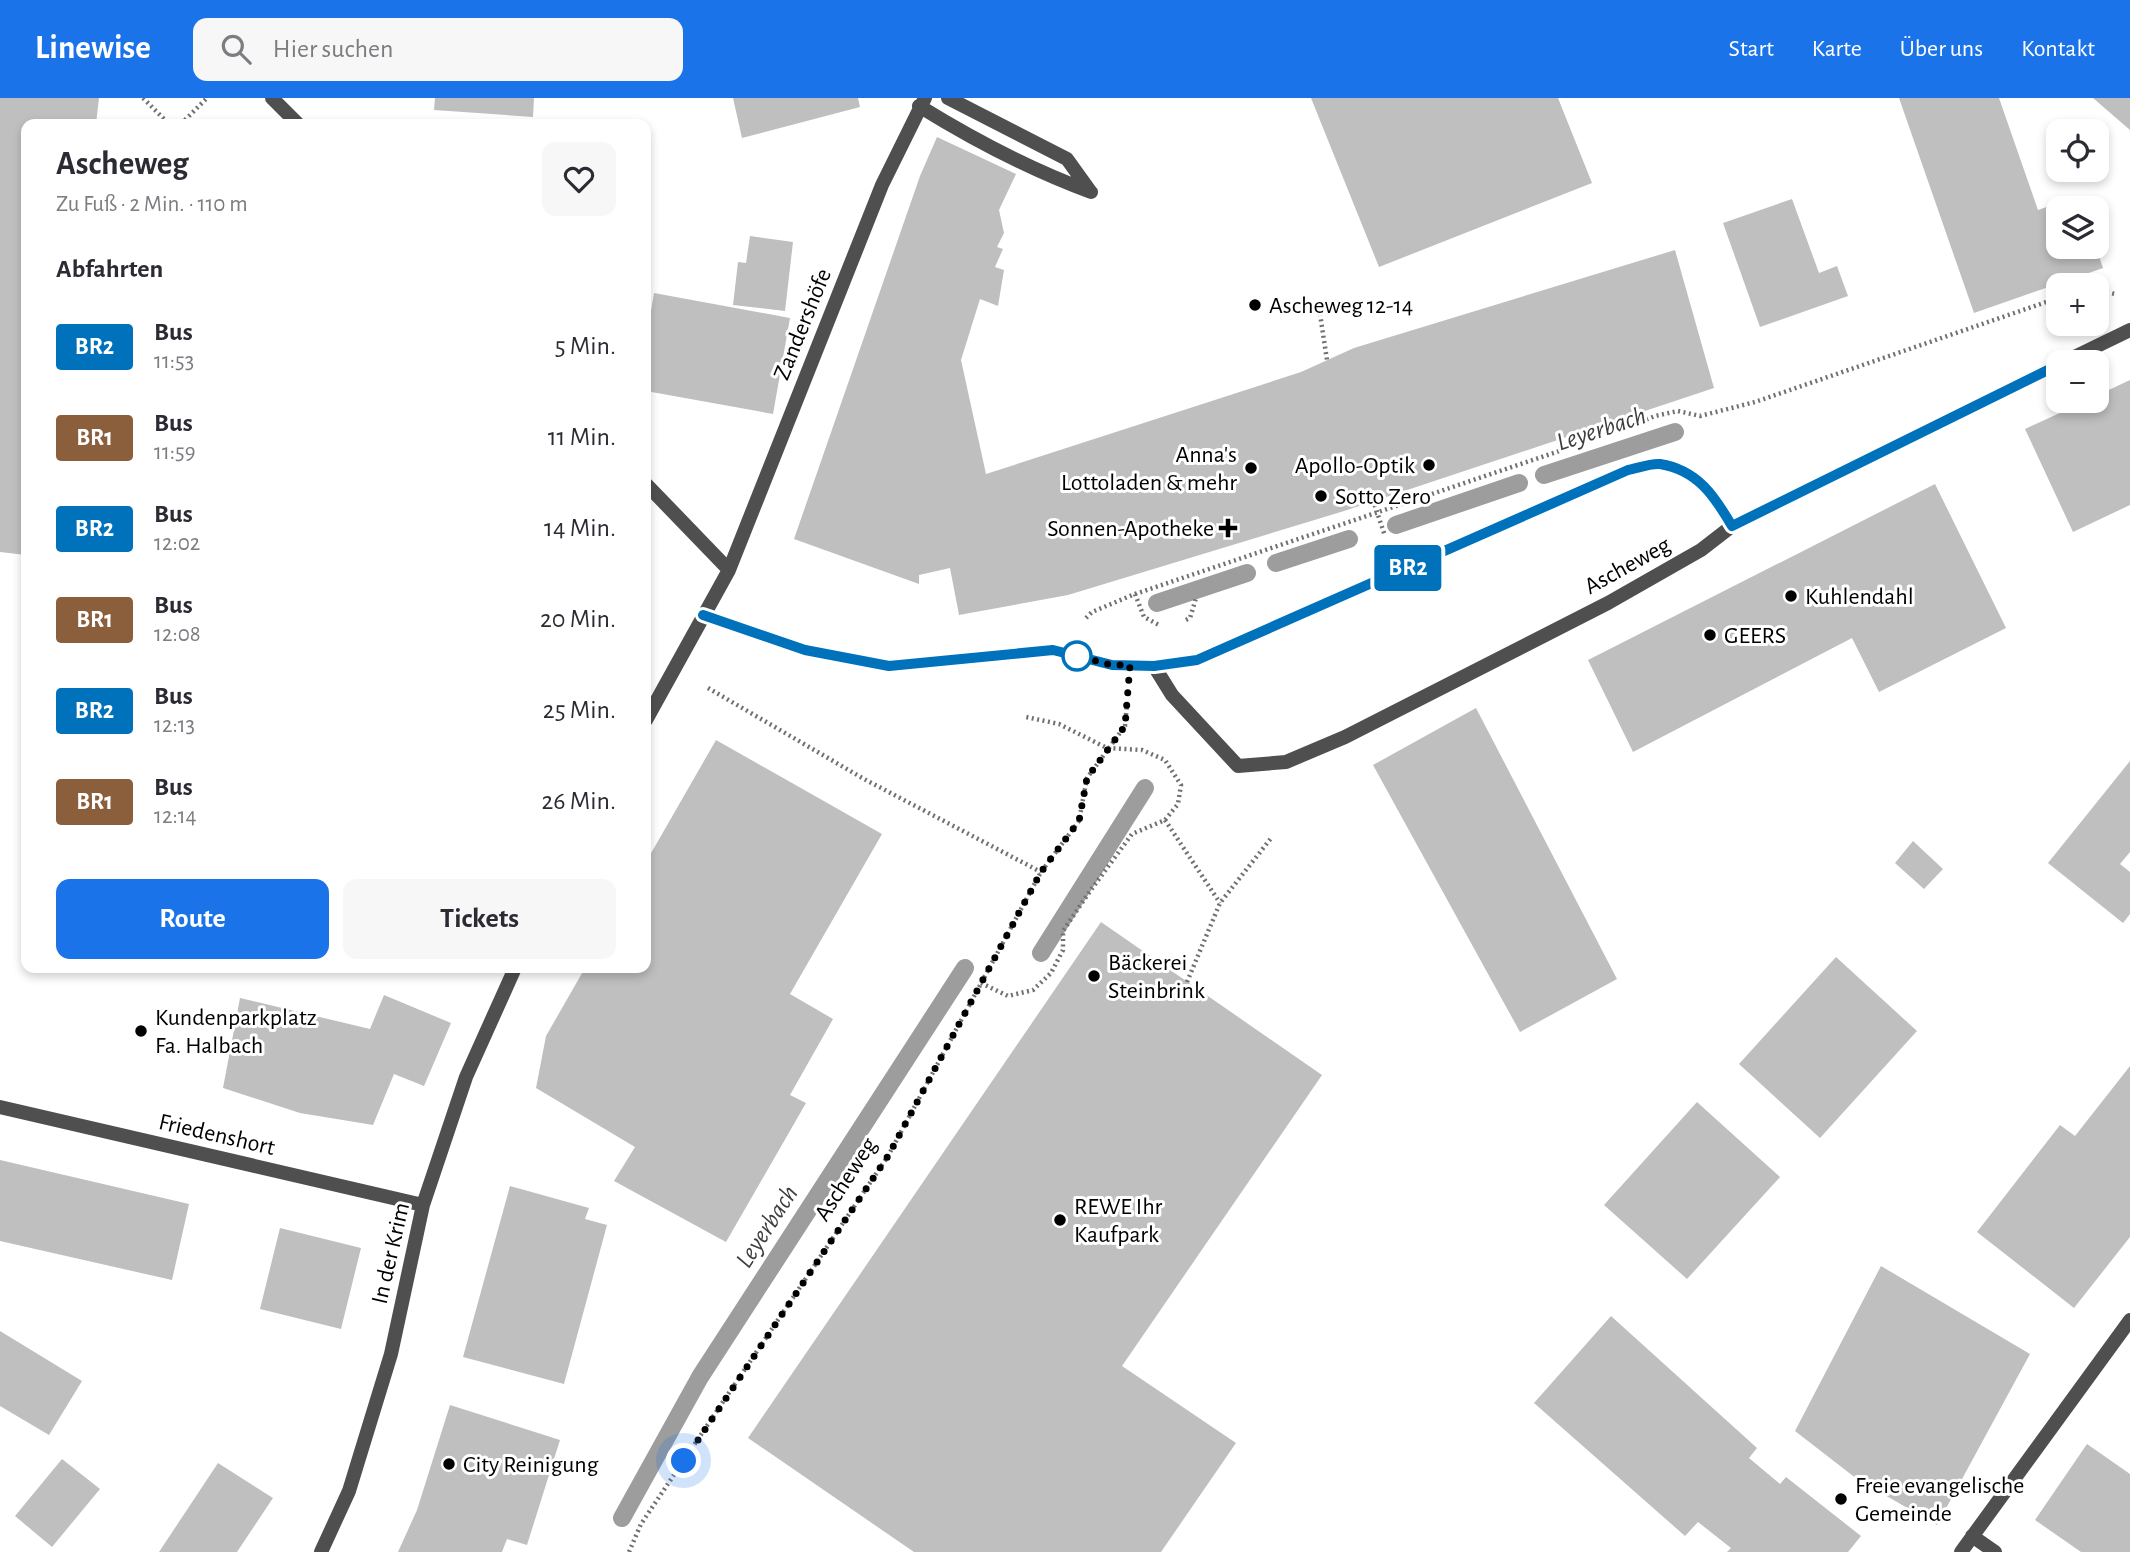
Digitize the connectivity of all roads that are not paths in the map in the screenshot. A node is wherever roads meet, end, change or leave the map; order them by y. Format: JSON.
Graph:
{"nodes":[{"id":1,"x":272,"y":98,"type":"edge"},
{"id":2,"x":948,"y":98,"type":"edge"},
{"id":3,"x":922,"y":102,"type":"edge"},
{"id":4,"x":293,"y":119,"type":"edge"},
{"id":5,"x":2130,"y":330,"type":"edge"},
{"id":6,"x":2089,"y":350,"type":"edge"},
{"id":7,"x":2046,"y":371,"type":"edge"},
{"id":8,"x":651,"y":489,"type":"edge"},
{"id":9,"x":1732,"y":526,"type":"junction"},
{"id":10,"x":729,"y":570,"type":"junction"},
{"id":11,"x":703,"y":615,"type":"junction"},
{"id":12,"x":1154,"y":666,"type":"junction"},
{"id":13,"x":651,"y":711,"type":"edge"},
{"id":14,"x":513,"y":973,"type":"edge"},
{"id":15,"x":0,"y":1107,"type":"edge"},
{"id":16,"x":423,"y":1205,"type":"junction"},
{"id":17,"x":2130,"y":1320,"type":"edge"},
{"id":18,"x":1972,"y":1536,"type":"junction"},
{"id":19,"x":321,"y":1552,"type":"edge"},
{"id":20,"x":1961,"y":1552,"type":"edge"},
{"id":21,"x":1995,"y":1552,"type":"edge"}],
"edges":[{"from":1,"to":4,"type":"street"},
{"from":2,"to":3,"type":"street"},
{"from":3,"to":10,"type":"street","name":"Zandershöfe"},
{"from":5,"to":6,"type":"street"},
{"from":7,"to":9,"type":"street","name":"Ascheweg"},
{"from":8,"to":10,"type":"street"},
{"from":9,"to":12,"type":"street"},
{"from":9,"to":12,"type":"street","name":"Ascheweg"},
{"from":10,"to":11,"type":"street"},
{"from":11,"to":12,"type":"street"},
{"from":11,"to":13,"type":"street"},
{"from":14,"to":16,"type":"street","name":"In der Krim"},
{"from":15,"to":16,"type":"street","name":"Friedenshort"},
{"from":16,"to":19,"type":"street","name":"In der Krim"},
{"from":17,"to":18,"type":"street"},
{"from":18,"to":20,"type":"street"},
{"from":18,"to":21,"type":"street"}]}
